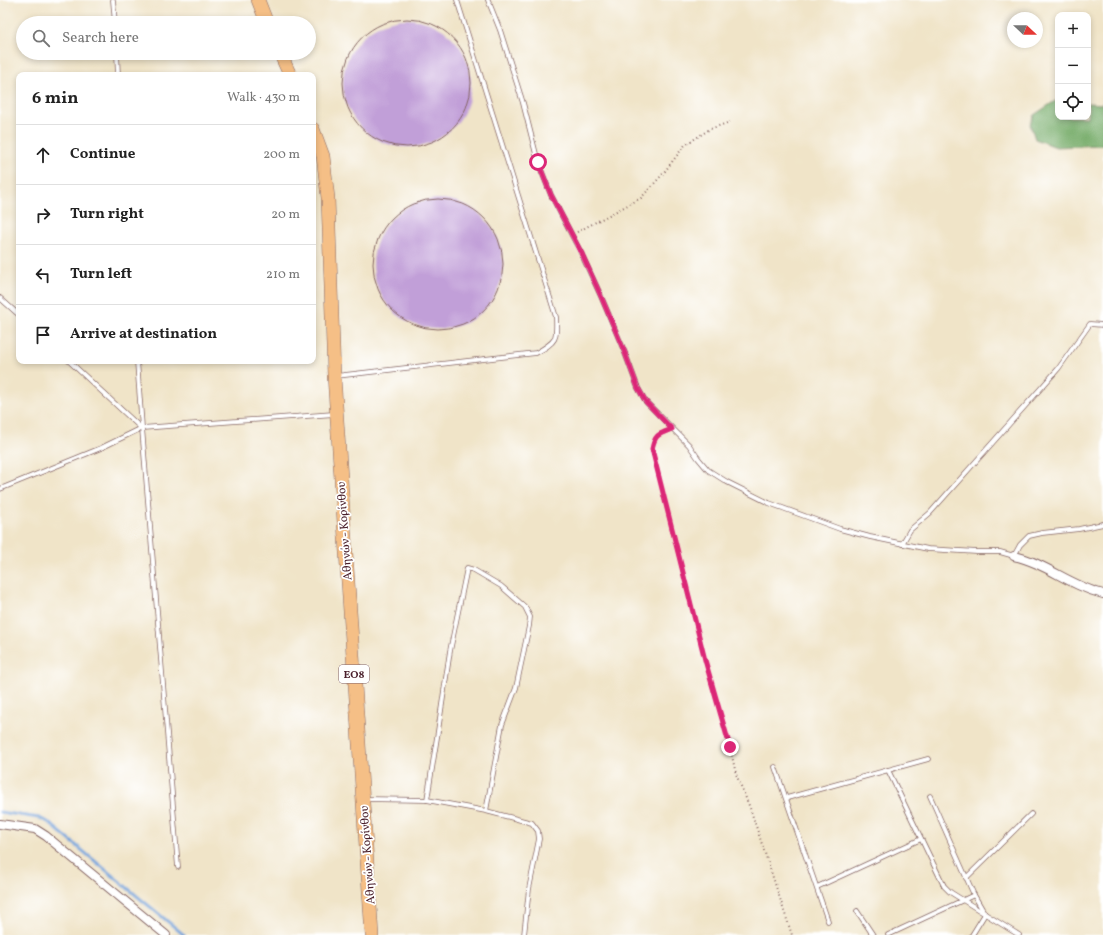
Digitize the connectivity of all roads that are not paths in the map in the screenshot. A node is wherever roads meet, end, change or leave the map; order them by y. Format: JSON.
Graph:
{"nodes":[{"id":1,"x":113,"y":0,"type":"edge"},
{"id":2,"x":258,"y":0,"type":"edge"},
{"id":3,"x":458,"y":0,"type":"edge"},
{"id":4,"x":488,"y":0,"type":"edge"},
{"id":5,"x":114,"y":16,"type":"edge"},
{"id":6,"x":264,"y":16,"type":"edge"},
{"id":7,"x":117,"y":60,"type":"edge"},
{"id":8,"x":283,"y":60,"type":"edge"},
{"id":9,"x":118,"y":72,"type":"edge"},
{"id":10,"x":289,"y":72,"type":"edge"},
{"id":11,"x":316,"y":137,"type":"edge"},
{"id":12,"x":0,"y":298,"type":"edge"},
{"id":13,"x":16,"y":312,"type":"edge"},
{"id":14,"x":1103,"y":325,"type":"edge"},
{"id":15,"x":72,"y":364,"type":"edge"},
{"id":16,"x":137,"y":364,"type":"edge"},
{"id":17,"x":334,"y":376,"type":"junction"},
{"id":18,"x":336,"y":414,"type":"junction"},
{"id":19,"x":142,"y":428,"type":"junction"},
{"id":20,"x":0,"y":489,"type":"edge"},
{"id":21,"x":1103,"y":524,"type":"edge"},
{"id":22,"x":902,"y":544,"type":"junction"},
{"id":23,"x":1014,"y":556,"type":"junction"},
{"id":24,"x":1103,"y":594,"type":"edge"},
{"id":25,"x":928,"y":760,"type":"dead end"},
{"id":26,"x":775,"y":767,"type":"dead end"},
{"id":27,"x":888,"y":770,"type":"junction"},
{"id":28,"x":930,"y":796,"type":"dead end"},
{"id":29,"x":787,"y":798,"type":"junction"},
{"id":30,"x":363,"y":799,"type":"junction"},
{"id":31,"x":427,"y":800,"type":"junction"},
{"id":32,"x":486,"y":811,"type":"junction"},
{"id":33,"x":1031,"y":814,"type":"dead end"},
{"id":34,"x":0,"y":824,"type":"edge"},
{"id":35,"x":921,"y":839,"type":"junction"},
{"id":36,"x":178,"y":867,"type":"dead end"},
{"id":37,"x":966,"y":878,"type":"junction"},
{"id":38,"x":817,"y":887,"type":"junction"},
{"id":39,"x":974,"y":895,"type":"junction"},
{"id":40,"x":963,"y":900,"type":"junction"},
{"id":41,"x":857,"y":911,"type":"dead end"},
{"id":42,"x":985,"y":914,"type":"junction"},
{"id":43,"x":828,"y":921,"type":"dead end"},
{"id":44,"x":166,"y":935,"type":"edge"},
{"id":45,"x":372,"y":935,"type":"edge"},
{"id":46,"x":524,"y":935,"type":"edge"},
{"id":47,"x":872,"y":935,"type":"edge"},
{"id":48,"x":888,"y":935,"type":"edge"},
{"id":49,"x":972,"y":935,"type":"edge"},
{"id":50,"x":1019,"y":935,"type":"edge"}],
"edges":[{"from":1,"to":5,"type":"lane"},
{"from":2,"to":6,"type":"main road"},
{"from":3,"to":17,"type":"lane"},
{"from":4,"to":22,"type":"lane"},
{"from":7,"to":9,"type":"lane"},
{"from":8,"to":10,"type":"main road"},
{"from":11,"to":17,"type":"main road","name":"Αθηνών - Κορίνθου","number":"ΕΟ8"},
{"from":12,"to":13,"type":"lane"},
{"from":14,"to":22,"type":"lane"},
{"from":15,"to":19,"type":"lane"},
{"from":16,"to":19,"type":"lane"},
{"from":17,"to":18,"type":"main road","name":"Αθηνών - Κορίνθου","number":"ΕΟ8"},
{"from":18,"to":19,"type":"lane"},
{"from":18,"to":30,"type":"main road","name":"Αθηνών - Κορίνθου","number":"ΕΟ8"},
{"from":19,"to":20,"type":"lane"},
{"from":19,"to":36,"type":"lane"},
{"from":21,"to":23,"type":"lane"},
{"from":22,"to":23,"type":"lane"},
{"from":23,"to":24,"type":"street"},
{"from":25,"to":27,"type":"lane"},
{"from":26,"to":29,"type":"lane"},
{"from":27,"to":29,"type":"lane"},
{"from":27,"to":35,"type":"lane"},
{"from":28,"to":37,"type":"lane"},
{"from":29,"to":38,"type":"lane"},
{"from":30,"to":31,"type":"lane"},
{"from":30,"to":45,"type":"main road","name":"Αθηνών - Κορίνθου","number":"ΕΟ8"},
{"from":31,"to":32,"type":"lane"},
{"from":31,"to":32,"type":"lane"},
{"from":32,"to":46,"type":"lane"},
{"from":33,"to":37,"type":"lane"},
{"from":34,"to":44,"type":"street"},
{"from":35,"to":38,"type":"lane"},
{"from":35,"to":40,"type":"lane"},
{"from":37,"to":39,"type":"lane"},
{"from":38,"to":43,"type":"lane"},
{"from":39,"to":40,"type":"lane"},
{"from":39,"to":42,"type":"lane"},
{"from":40,"to":42,"type":"lane"},
{"from":40,"to":48,"type":"lane"},
{"from":41,"to":47,"type":"lane"},
{"from":42,"to":49,"type":"lane"},
{"from":42,"to":50,"type":"lane"}]}
